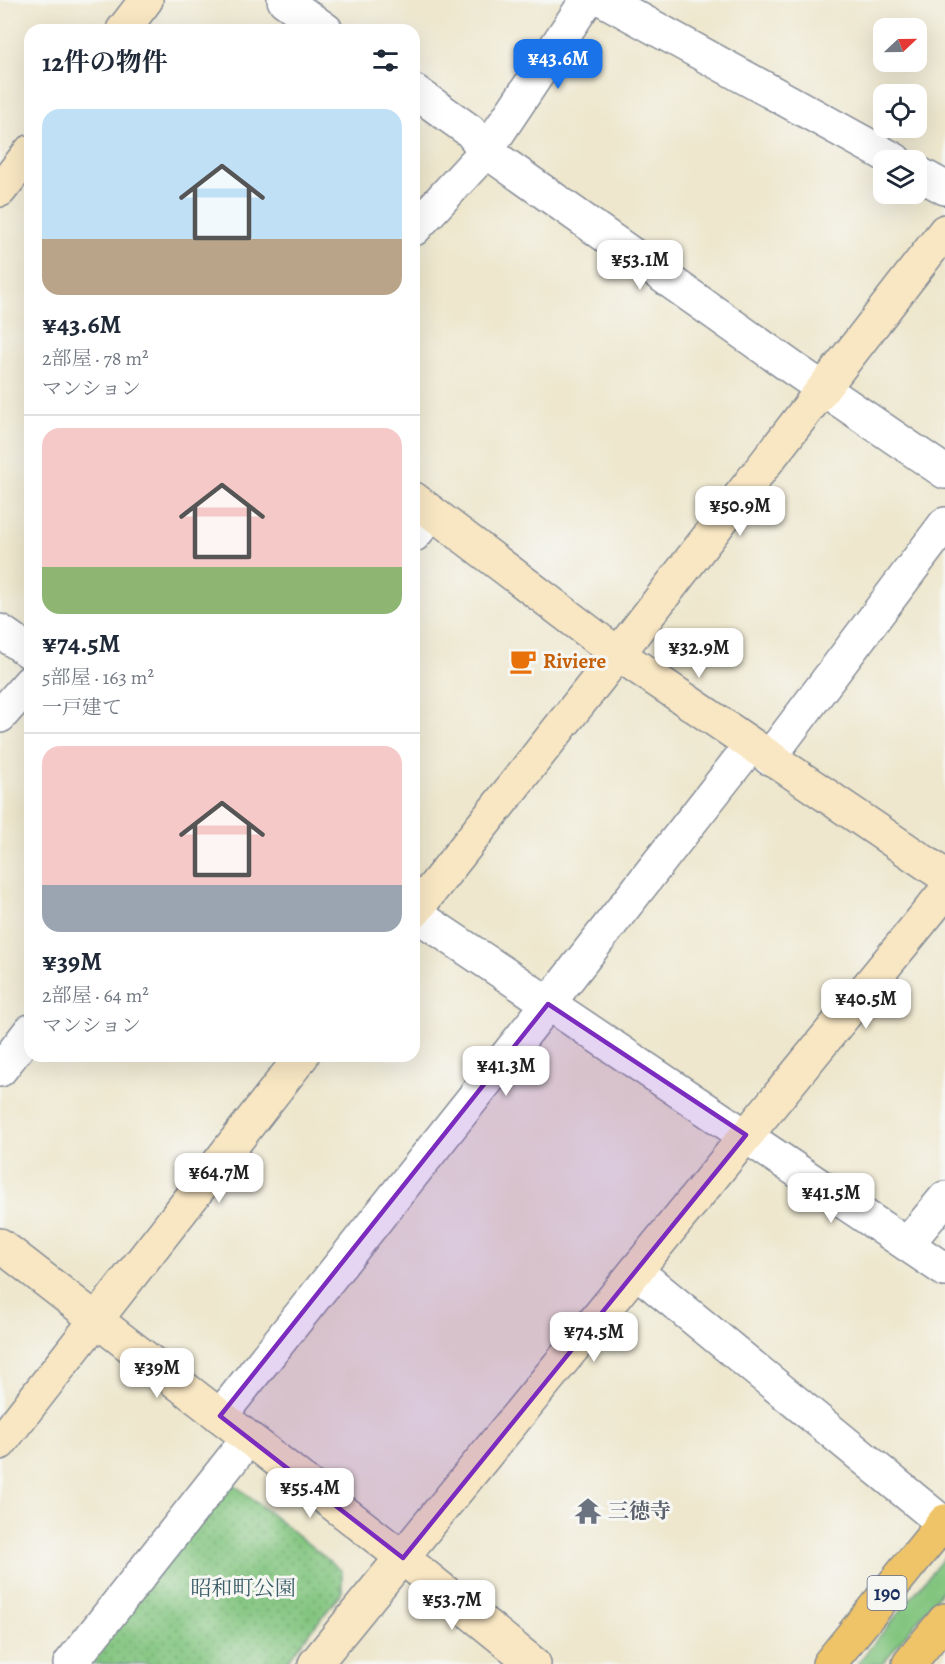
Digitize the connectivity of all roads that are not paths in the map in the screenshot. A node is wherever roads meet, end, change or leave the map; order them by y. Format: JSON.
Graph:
{"nodes":[{"id":1,"x":146,"y":0,"type":"edge"},
{"id":2,"x":284,"y":0,"type":"edge"},
{"id":3,"x":587,"y":0,"type":"edge"},
{"id":4,"x":604,"y":0,"type":"edge"},
{"id":5,"x":128,"y":24,"type":"edge"},
{"id":6,"x":318,"y":24,"type":"edge"},
{"id":7,"x":420,"y":96,"type":"edge"},
{"id":8,"x":486,"y":150,"type":"junction"},
{"id":9,"x":878,"y":150,"type":"edge"},
{"id":10,"x":24,"y":160,"type":"edge"},
{"id":11,"x":927,"y":178,"type":"edge"},
{"id":12,"x":945,"y":188,"type":"edge"},
{"id":13,"x":0,"y":190,"type":"edge"},
{"id":14,"x":420,"y":223,"type":"edge"},
{"id":15,"x":945,"y":231,"type":"edge"},
{"id":16,"x":823,"y":389,"type":"junction"},
{"id":17,"x":945,"y":472,"type":"edge"},
{"id":18,"x":420,"y":516,"type":"edge"},
{"id":19,"x":945,"y":524,"type":"edge"},
{"id":20,"x":0,"y":631,"type":"edge"},
{"id":21,"x":24,"y":648,"type":"edge"},
{"id":22,"x":618,"y":654,"type":"junction"},
{"id":23,"x":24,"y":689,"type":"edge"},
{"id":24,"x":0,"y":716,"type":"edge"},
{"id":25,"x":760,"y":752,"type":"junction"},
{"id":26,"x":945,"y":876,"type":"edge"},
{"id":27,"x":945,"y":892,"type":"edge"},
{"id":28,"x":420,"y":904,"type":"edge"},
{"id":29,"x":420,"y":916,"type":"edge"},
{"id":30,"x":548,"y":1004,"type":"junction"},
{"id":31,"x":24,"y":1039,"type":"edge"},
{"id":32,"x":297,"y":1062,"type":"edge"},
{"id":33,"x":0,"y":1070,"type":"edge"},
{"id":34,"x":746,"y":1135,"type":"junction"},
{"id":35,"x":945,"y":1198,"type":"edge"},
{"id":36,"x":907,"y":1244,"type":"junction"},
{"id":37,"x":0,"y":1245,"type":"edge"},
{"id":38,"x":945,"y":1270,"type":"edge"},
{"id":39,"x":636,"y":1271,"type":"junction"},
{"id":40,"x":96,"y":1321,"type":"junction"},
{"id":41,"x":220,"y":1416,"type":"junction"},
{"id":42,"x":248,"y":1439,"type":"junction"},
{"id":43,"x":0,"y":1443,"type":"edge"},
{"id":44,"x":944,"y":1522,"type":"edge"},
{"id":45,"x":403,"y":1558,"type":"junction"},
{"id":46,"x":945,"y":1620,"type":"edge"},
{"id":47,"x":70,"y":1664,"type":"edge"},
{"id":48,"x":315,"y":1664,"type":"edge"},
{"id":49,"x":534,"y":1664,"type":"edge"},
{"id":50,"x":829,"y":1664,"type":"edge"},
{"id":51,"x":909,"y":1664,"type":"edge"}],
"edges":[{"from":1,"to":5,"type":"street"},
{"from":2,"to":6,"type":"street"},
{"from":3,"to":8,"type":"street"},
{"from":4,"to":9,"type":"street"},
{"from":7,"to":8,"type":"street"},
{"from":8,"to":14,"type":"street"},
{"from":8,"to":16,"type":"street"},
{"from":10,"to":13,"type":"street"},
{"from":11,"to":12,"type":"street"},
{"from":15,"to":16,"type":"street"},
{"from":16,"to":17,"type":"street"},
{"from":16,"to":22,"type":"street"},
{"from":18,"to":22,"type":"street"},
{"from":19,"to":25,"type":"street"},
{"from":20,"to":21,"type":"street"},
{"from":22,"to":25,"type":"street"},
{"from":22,"to":28,"type":"street"},
{"from":23,"to":24,"type":"street"},
{"from":25,"to":26,"type":"street"},
{"from":25,"to":30,"type":"street"},
{"from":27,"to":34,"type":"street"},
{"from":29,"to":30,"type":"street"},
{"from":30,"to":34,"type":"street"},
{"from":30,"to":41,"type":"street"},
{"from":31,"to":33,"type":"street"},
{"from":32,"to":40,"type":"street"},
{"from":34,"to":36,"type":"street"},
{"from":34,"to":39,"type":"street"},
{"from":35,"to":36,"type":"street"},
{"from":36,"to":38,"type":"street"},
{"from":37,"to":40,"type":"street"},
{"from":39,"to":44,"type":"street"},
{"from":39,"to":45,"type":"street"},
{"from":40,"to":41,"type":"street"},
{"from":40,"to":43,"type":"street"},
{"from":41,"to":42,"type":"street"},
{"from":42,"to":45,"type":"street"},
{"from":42,"to":47,"type":"street"},
{"from":44,"to":50,"type":"highway","number":"190"},
{"from":45,"to":48,"type":"street"},
{"from":45,"to":49,"type":"street"},
{"from":46,"to":51,"type":"highway"}]}
